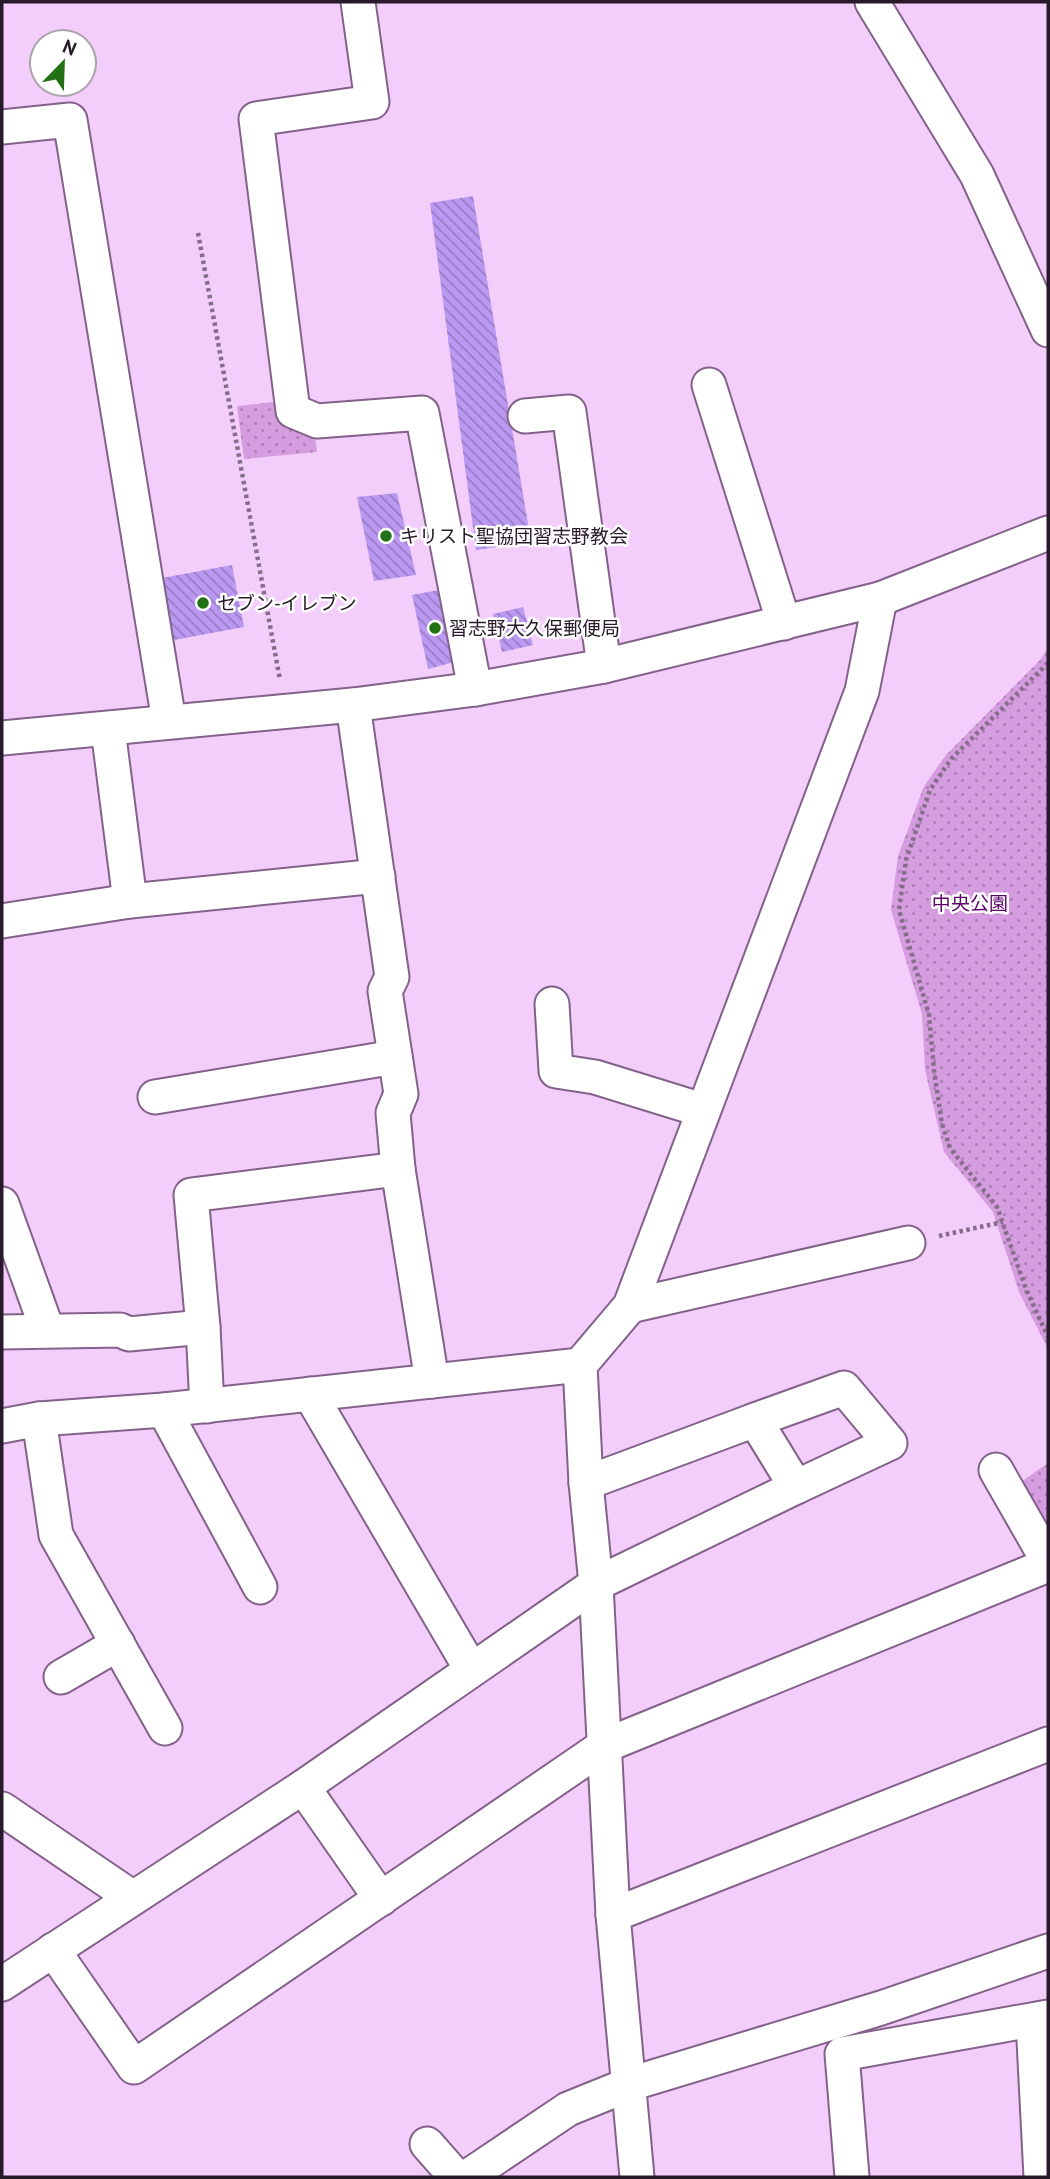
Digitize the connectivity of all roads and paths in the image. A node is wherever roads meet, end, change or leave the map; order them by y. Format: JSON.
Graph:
{"nodes":[{"id":1,"x":358,"y":2,"type":"edge"},
{"id":2,"x":872,"y":2,"type":"edge"},
{"id":3,"x":2,"y":127,"type":"edge"},
{"id":4,"x":198,"y":233,"type":"dead end"},
{"id":5,"x":1045,"y":313,"type":"edge"},
{"id":6,"x":709,"y":385,"type":"dead end"},
{"id":7,"x":525,"y":416,"type":"dead end"},
{"id":8,"x":1048,"y":533,"type":"edge"},
{"id":9,"x":880,"y":599,"type":"junction"},
{"id":10,"x":784,"y":623,"type":"junction"},
{"id":11,"x":1048,"y":663,"type":"edge"},
{"id":12,"x":604,"y":666,"type":"junction"},
{"id":13,"x":475,"y":689,"type":"junction"},
{"id":14,"x":353,"y":705,"type":"junction"},
{"id":15,"x":286,"y":711,"type":"junction"},
{"id":16,"x":169,"y":721,"type":"junction"},
{"id":17,"x":108,"y":729,"type":"junction"},
{"id":18,"x":2,"y":738,"type":"edge"},
{"id":19,"x":378,"y":876,"type":"junction"},
{"id":20,"x":130,"y":901,"type":"junction"},
{"id":21,"x":2,"y":921,"type":"edge"},
{"id":22,"x":552,"y":1004,"type":"dead end"},
{"id":23,"x":395,"y":1057,"type":"junction"},
{"id":24,"x":155,"y":1097,"type":"dead end"},
{"id":25,"x":702,"y":1110,"type":"junction"},
{"id":26,"x":398,"y":1170,"type":"junction"},
{"id":27,"x":2,"y":1204,"type":"edge"},
{"id":28,"x":1003,"y":1222,"type":"junction"},
{"id":29,"x":908,"y":1243,"type":"joint"},
{"id":30,"x":630,"y":1306,"type":"junction"},
{"id":31,"x":203,"y":1327,"type":"junction"},
{"id":32,"x":47,"y":1329,"type":"junction"},
{"id":33,"x":2,"y":1332,"type":"edge"},
{"id":34,"x":1048,"y":1337,"type":"edge"},
{"id":35,"x":580,"y":1365,"type":"junction"},
{"id":36,"x":432,"y":1381,"type":"junction"},
{"id":37,"x":310,"y":1394,"type":"junction"},
{"id":38,"x":207,"y":1406,"type":"junction"},
{"id":39,"x":164,"y":1410,"type":"junction"},
{"id":40,"x":39,"y":1419,"type":"junction"},
{"id":41,"x":755,"y":1420,"type":"junction"},
{"id":42,"x":2,"y":1426,"type":"edge"},
{"id":43,"x":996,"y":1470,"type":"dead end"},
{"id":44,"x":586,"y":1483,"type":"junction"},
{"id":45,"x":796,"y":1487,"type":"junction"},
{"id":46,"x":1048,"y":1563,"type":"edge"},
{"id":47,"x":596,"y":1584,"type":"junction"},
{"id":48,"x":260,"y":1587,"type":"dead end"},
{"id":49,"x":118,"y":1644,"type":"junction"},
{"id":50,"x":471,"y":1669,"type":"junction"},
{"id":51,"x":61,"y":1677,"type":"dead end"},
{"id":52,"x":165,"y":1728,"type":"dead end"},
{"id":53,"x":1048,"y":1744,"type":"edge"},
{"id":54,"x":604,"y":1746,"type":"junction"},
{"id":55,"x":303,"y":1787,"type":"junction"},
{"id":56,"x":2,"y":1809,"type":"edge"},
{"id":57,"x":133,"y":1898,"type":"junction"},
{"id":58,"x":381,"y":1899,"type":"junction"},
{"id":59,"x":612,"y":1915,"type":"junction"},
{"id":60,"x":53,"y":1950,"type":"junction"},
{"id":61,"x":1048,"y":1951,"type":"edge"},
{"id":62,"x":2,"y":1984,"type":"edge"},
{"id":63,"x":1041,"y":2019,"type":"edge"},
{"id":64,"x":629,"y":2084,"type":"junction"},
{"id":65,"x":428,"y":2144,"type":"dead end"},
{"id":66,"x":456,"y":2177,"type":"edge"},
{"id":67,"x":467,"y":2177,"type":"edge"},
{"id":68,"x":637,"y":2177,"type":"edge"},
{"id":69,"x":852,"y":2177,"type":"edge"},
{"id":70,"x":1041,"y":2177,"type":"edge"}],
"edges":[{"from":1,"to":13,"type":"street"},
{"from":2,"to":5,"type":"street"},
{"from":3,"to":16,"type":"street"},
{"from":4,"to":15,"type":"path"},
{"from":6,"to":10,"type":"street"},
{"from":7,"to":12,"type":"street"},
{"from":8,"to":9,"type":"street"},
{"from":9,"to":10,"type":"street"},
{"from":9,"to":25,"type":"street"},
{"from":10,"to":12,"type":"street"},
{"from":11,"to":28,"type":"path"},
{"from":12,"to":13,"type":"street"},
{"from":13,"to":14,"type":"street"},
{"from":14,"to":15,"type":"street"},
{"from":14,"to":19,"type":"street"},
{"from":15,"to":16,"type":"street"},
{"from":16,"to":17,"type":"street"},
{"from":17,"to":18,"type":"street"},
{"from":17,"to":20,"type":"street"},
{"from":19,"to":20,"type":"street"},
{"from":19,"to":23,"type":"street"},
{"from":20,"to":21,"type":"street"},
{"from":22,"to":25,"type":"street"},
{"from":23,"to":24,"type":"street"},
{"from":23,"to":26,"type":"street"},
{"from":25,"to":30,"type":"street"},
{"from":26,"to":31,"type":"street"},
{"from":26,"to":36,"type":"street"},
{"from":27,"to":32,"type":"street"},
{"from":28,"to":29,"type":"path"},
{"from":28,"to":34,"type":"path"},
{"from":29,"to":30,"type":"street"},
{"from":30,"to":35,"type":"street"},
{"from":31,"to":32,"type":"street"},
{"from":31,"to":38,"type":"street"},
{"from":32,"to":33,"type":"street"},
{"from":35,"to":36,"type":"street"},
{"from":35,"to":44,"type":"street"},
{"from":36,"to":37,"type":"street"},
{"from":37,"to":38,"type":"street"},
{"from":37,"to":50,"type":"street"},
{"from":38,"to":39,"type":"street"},
{"from":39,"to":40,"type":"street"},
{"from":39,"to":48,"type":"street"},
{"from":40,"to":42,"type":"street"},
{"from":40,"to":49,"type":"street"},
{"from":41,"to":44,"type":"street"},
{"from":41,"to":45,"type":"street"},
{"from":41,"to":45,"type":"street"},
{"from":43,"to":46,"type":"street"},
{"from":44,"to":47,"type":"street"},
{"from":45,"to":47,"type":"street"},
{"from":46,"to":54,"type":"street"},
{"from":47,"to":50,"type":"street"},
{"from":47,"to":54,"type":"street"},
{"from":49,"to":51,"type":"street"},
{"from":49,"to":52,"type":"street"},
{"from":50,"to":55,"type":"street"},
{"from":53,"to":59,"type":"street"},
{"from":54,"to":58,"type":"street"},
{"from":54,"to":59,"type":"street"},
{"from":55,"to":57,"type":"street"},
{"from":55,"to":58,"type":"street"},
{"from":56,"to":57,"type":"street"},
{"from":57,"to":60,"type":"street"},
{"from":58,"to":60,"type":"street"},
{"from":59,"to":64,"type":"street"},
{"from":60,"to":62,"type":"street"},
{"from":61,"to":64,"type":"street"},
{"from":63,"to":69,"type":"street"},
{"from":63,"to":70,"type":"street"},
{"from":64,"to":67,"type":"street"},
{"from":64,"to":68,"type":"street"},
{"from":65,"to":66,"type":"street"}]}
